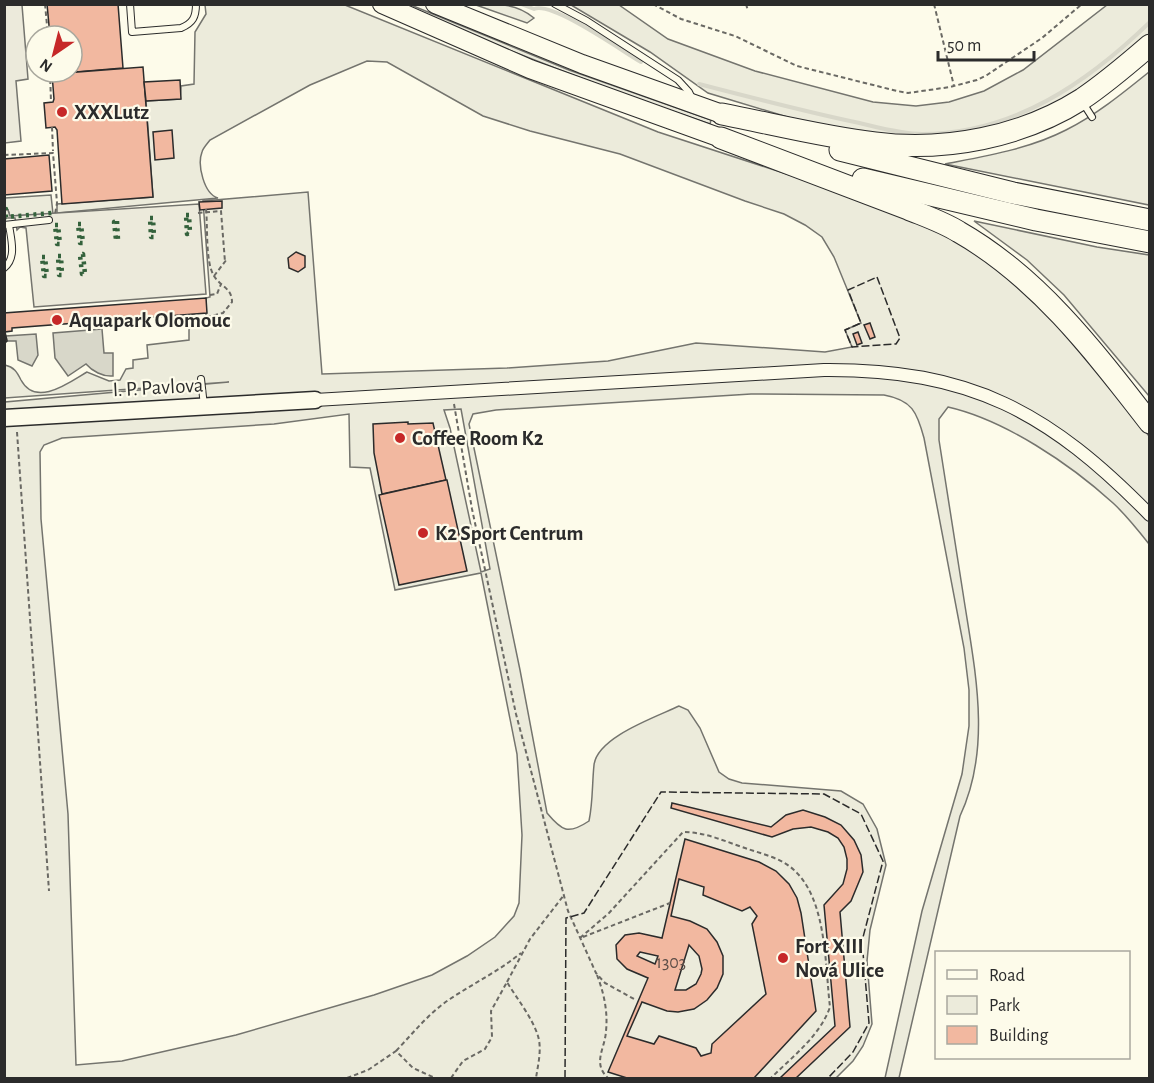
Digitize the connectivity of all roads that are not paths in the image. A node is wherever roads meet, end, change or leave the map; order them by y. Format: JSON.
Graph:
{"nodes":[{"id":1,"x":130,"y":4,"type":"edge"},
{"id":2,"x":196,"y":4,"type":"edge"},
{"id":3,"x":382,"y":4,"type":"edge"},
{"id":4,"x":435,"y":4,"type":"edge"},
{"id":5,"x":555,"y":4,"type":"edge"},
{"id":6,"x":1149,"y":45,"type":"edge"},
{"id":7,"x":694,"y":105,"type":"junction"},
{"id":8,"x":722,"y":114,"type":"junction"},
{"id":9,"x":721,"y":138,"type":"junction"},
{"id":10,"x":49,"y":220,"type":"dead end"},
{"id":11,"x":1149,"y":220,"type":"edge"},
{"id":12,"x":7,"y":225,"type":"edge"},
{"id":13,"x":1149,"y":242,"type":"edge"},
{"id":14,"x":4,"y":268,"type":"edge"},
{"id":15,"x":201,"y":379,"type":"dead end"},
{"id":16,"x":315,"y":400,"type":"joint"},
{"id":17,"x":204,"y":406,"type":"junction"},
{"id":18,"x":10,"y":418,"type":"edge"},
{"id":19,"x":1149,"y":423,"type":"edge"},
{"id":20,"x":1149,"y":515,"type":"edge"}],
"edges":[{"from":1,"to":2,"type":"lane"},
{"from":3,"to":9,"type":"main road"},
{"from":4,"to":7,"type":"main road"},
{"from":5,"to":7,"type":"lane"},
{"from":6,"to":8,"type":"highway"},
{"from":7,"to":8,"type":"main road"},
{"from":8,"to":11,"type":"highway"},
{"from":9,"to":13,"type":"highway"},
{"from":9,"to":19,"type":"highway"},
{"from":10,"to":12,"type":"lane"},
{"from":12,"to":14,"type":"lane"},
{"from":15,"to":17,"type":"lane"},
{"from":16,"to":17,"type":"street","name":"I. P. Pavlova"},
{"from":16,"to":20,"type":"street"},
{"from":17,"to":18,"type":"street","name":"I. P. Pavlova"}]}
